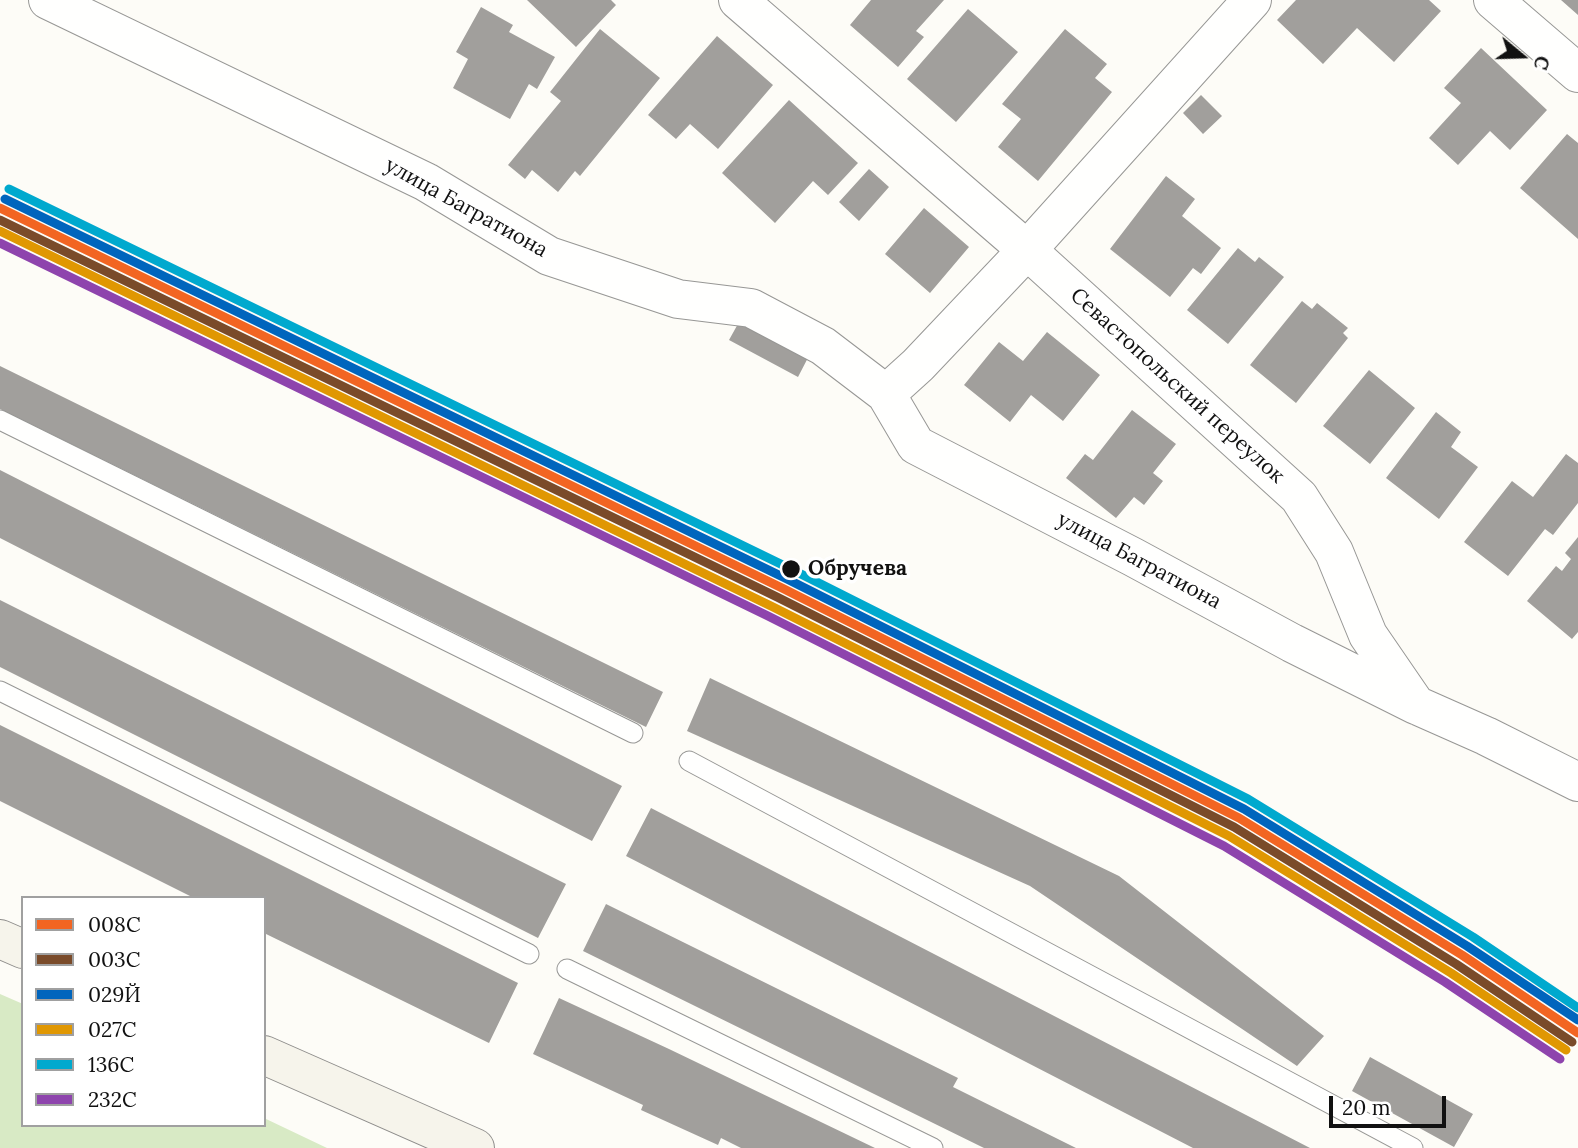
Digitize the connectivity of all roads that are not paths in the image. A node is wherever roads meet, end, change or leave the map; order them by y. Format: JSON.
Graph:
{"nodes":[{"id":1,"x":48,"y":0,"type":"edge"},
{"id":2,"x":738,"y":0,"type":"edge"},
{"id":3,"x":1252,"y":0,"type":"edge"},
{"id":4,"x":1493,"y":0,"type":"edge"},
{"id":5,"x":1578,"y":73,"type":"edge"},
{"id":6,"x":1027,"y":250,"type":"junction"},
{"id":7,"x":886,"y":394,"type":"junction"},
{"id":8,"x":0,"y":420,"type":"edge"},
{"id":9,"x":0,"y":691,"type":"edge"},
{"id":10,"x":1416,"y":705,"type":"junction"},
{"id":11,"x":633,"y":733,"type":"dead end"},
{"id":12,"x":689,"y":761,"type":"dead end"},
{"id":13,"x":1578,"y":782,"type":"edge"},
{"id":14,"x":0,"y":939,"type":"edge"},
{"id":15,"x":21,"y":948,"type":"edge"},
{"id":16,"x":528,"y":954,"type":"dead end"},
{"id":17,"x":567,"y":969,"type":"dead end"},
{"id":18,"x":266,"y":1056,"type":"edge"},
{"id":19,"x":473,"y":1148,"type":"edge"},
{"id":20,"x":933,"y":1148,"type":"edge"},
{"id":21,"x":1413,"y":1148,"type":"edge"}],
"edges":[{"from":1,"to":7,"type":"street","name":"улица Багратиона"},
{"from":2,"to":6,"type":"street","name":"Севастопольский переулок"},
{"from":3,"to":6,"type":"street"},
{"from":4,"to":5,"type":"street"},
{"from":6,"to":7,"type":"street"},
{"from":6,"to":10,"type":"street","name":"Севастопольский переулок"},
{"from":7,"to":10,"type":"street","name":"улица Багратиона"},
{"from":8,"to":11,"type":"lane"},
{"from":9,"to":16,"type":"lane"},
{"from":10,"to":13,"type":"street"},
{"from":12,"to":21,"type":"lane"},
{"from":14,"to":15,"type":"street"},
{"from":17,"to":20,"type":"lane"},
{"from":18,"to":19,"type":"street"}]}
